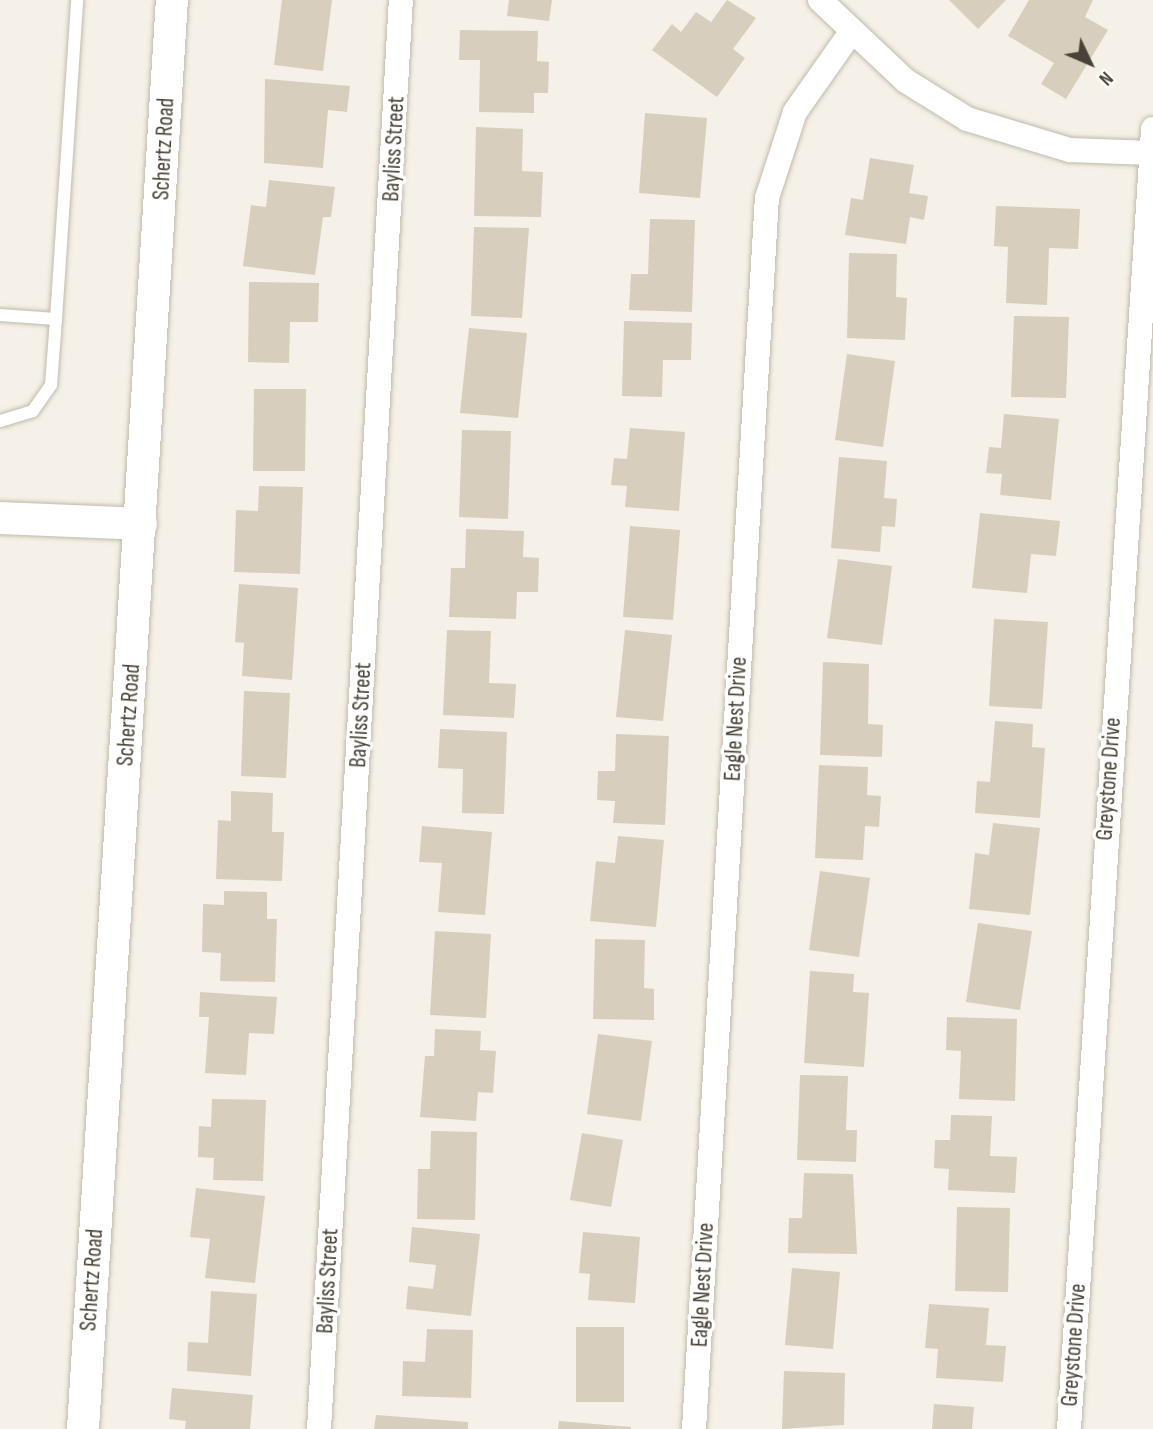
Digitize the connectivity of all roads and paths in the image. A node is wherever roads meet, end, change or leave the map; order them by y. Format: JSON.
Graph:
{"nodes":[{"id":1,"x":77,"y":0,"type":"edge"},
{"id":2,"x":172,"y":0,"type":"edge"},
{"id":3,"x":401,"y":0,"type":"edge"},
{"id":4,"x":820,"y":0,"type":"edge"},
{"id":5,"x":852,"y":31,"type":"junction"},
{"id":6,"x":1152,"y":141,"type":"edge"},
{"id":7,"x":0,"y":315,"type":"edge"},
{"id":8,"x":56,"y":319,"type":"junction"},
{"id":9,"x":0,"y":421,"type":"edge"},
{"id":10,"x":0,"y":518,"type":"edge"},
{"id":11,"x":141,"y":524,"type":"junction"},
{"id":12,"x":83,"y":1429,"type":"edge"},
{"id":13,"x":319,"y":1429,"type":"edge"},
{"id":14,"x":694,"y":1429,"type":"edge"},
{"id":15,"x":1069,"y":1429,"type":"edge"}],
"edges":[{"from":1,"to":8,"type":"lane"},
{"from":2,"to":11,"type":"street","name":"Schertz Road"},
{"from":3,"to":13,"type":"street","name":"Bayliss Street"},
{"from":4,"to":5,"type":"street"},
{"from":5,"to":6,"type":"street"},
{"from":5,"to":14,"type":"street","name":"Eagle Nest Drive"},
{"from":6,"to":15,"type":"street","name":"Greystone Drive"},
{"from":7,"to":8,"type":"lane"},
{"from":8,"to":9,"type":"lane"},
{"from":10,"to":11,"type":"street"},
{"from":11,"to":12,"type":"street","name":"Schertz Road"}]}
